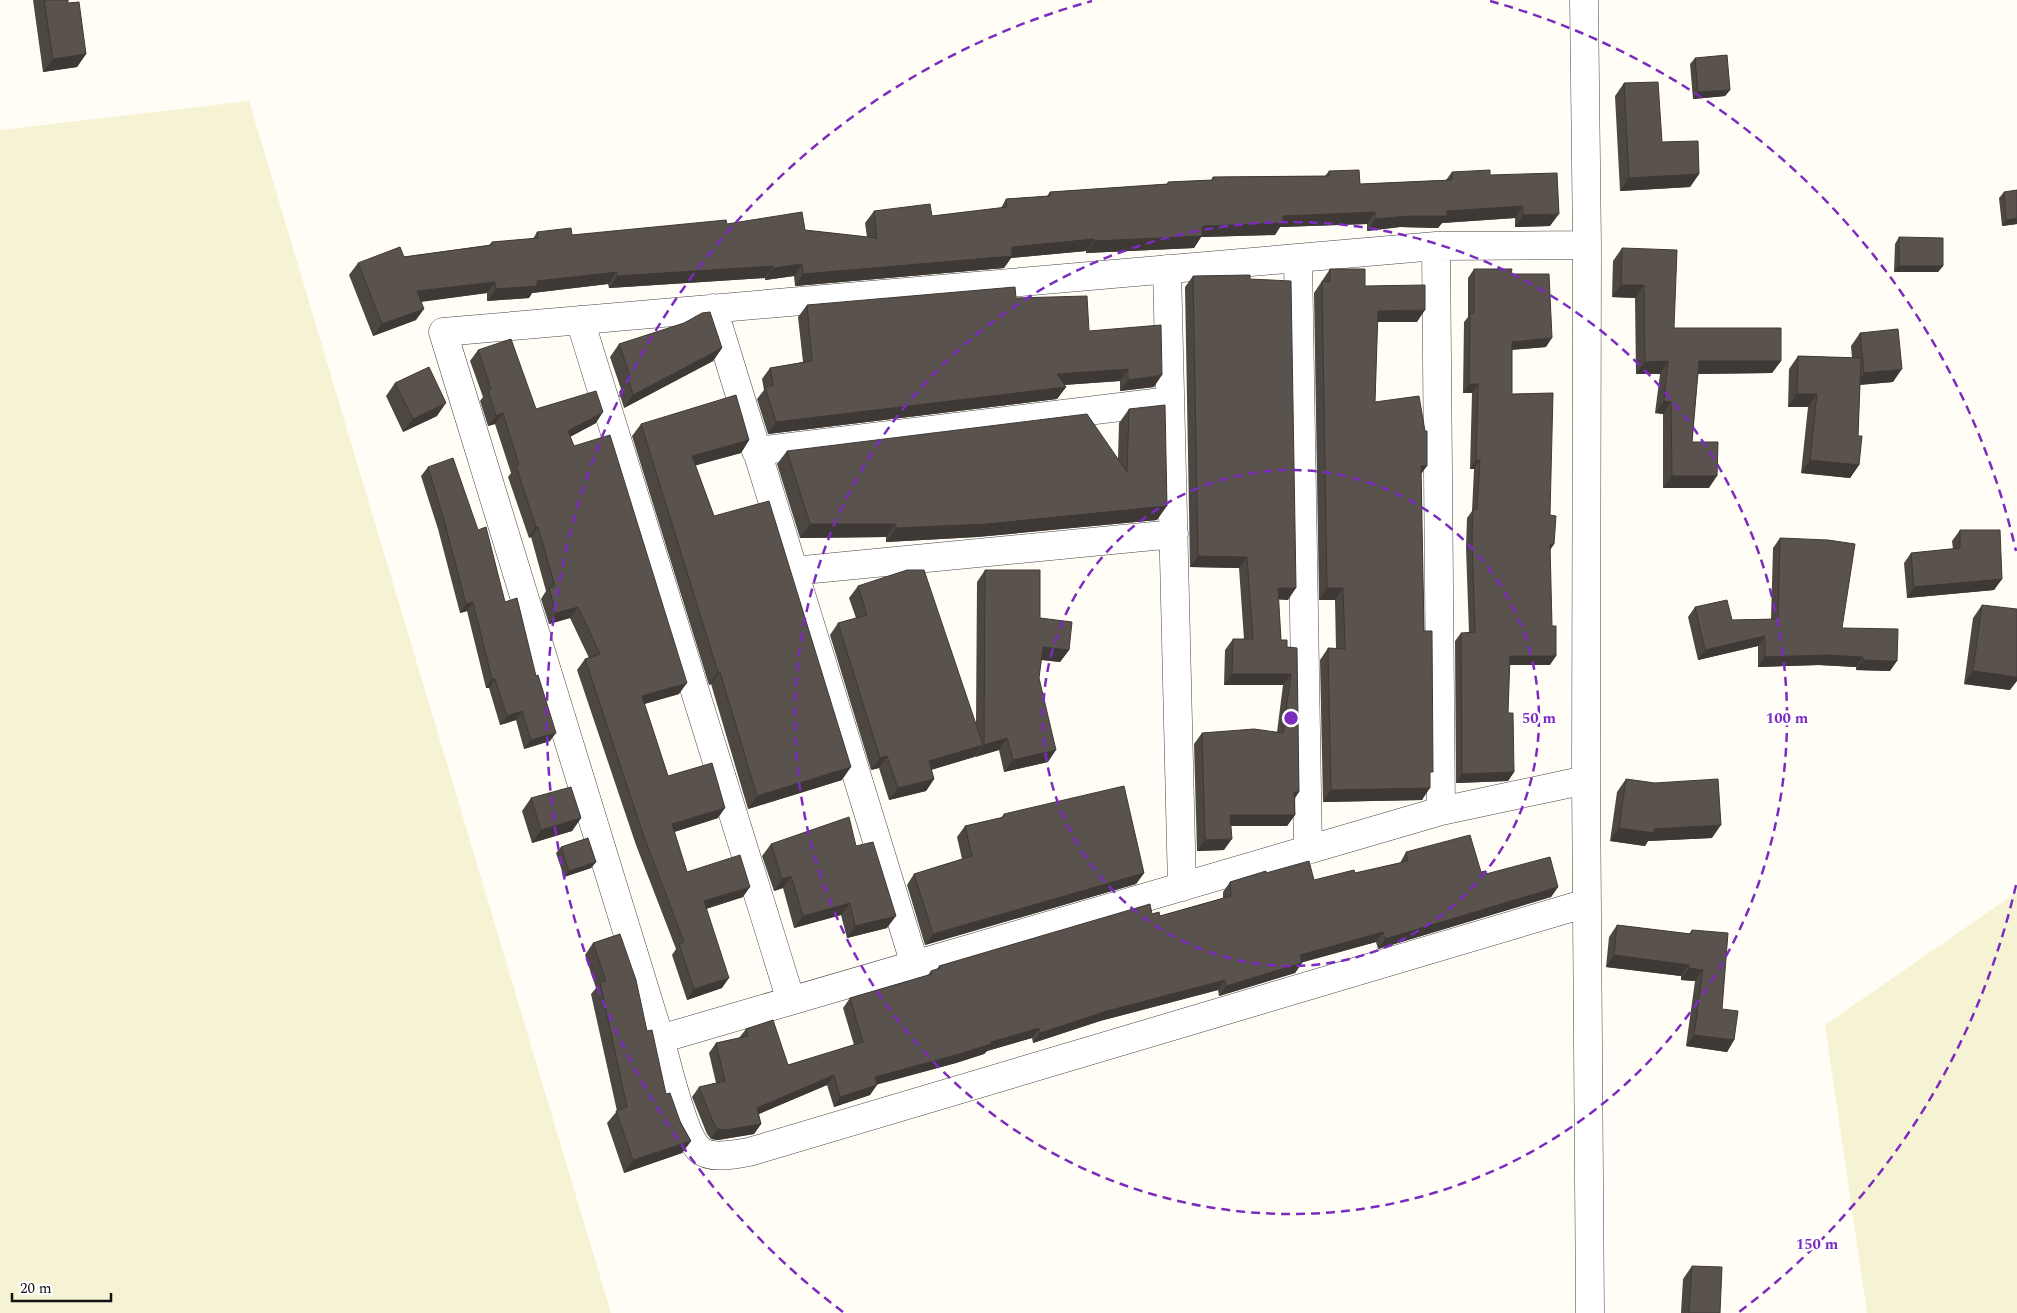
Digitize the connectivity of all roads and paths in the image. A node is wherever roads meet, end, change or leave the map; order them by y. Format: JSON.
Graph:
{"nodes":[{"id":1,"x":1584,"y":0,"type":"edge"},
{"id":2,"x":1587,"y":245,"type":"junction"},
{"id":3,"x":1436,"y":246,"type":"junction"},
{"id":4,"x":1298,"y":258,"type":"junction"},
{"id":5,"x":1168,"y":269,"type":"junction"},
{"id":6,"x":713,"y":308,"type":"junction"},
{"id":7,"x":580,"y":320,"type":"junction"},
{"id":8,"x":1170,"y":402,"type":"junction"},
{"id":9,"x":756,"y":451,"type":"junction"},
{"id":10,"x":1174,"y":534,"type":"junction"},
{"id":11,"x":794,"y":571,"type":"junction"},
{"id":12,"x":1586,"y":780,"type":"junction"},
{"id":13,"x":1441,"y":812,"type":"junction"},
{"id":14,"x":1308,"y":850,"type":"junction"},
{"id":15,"x":1182,"y":887,"type":"junction"},
{"id":16,"x":1587,"y":903,"type":"junction"},
{"id":17,"x":915,"y":965,"type":"junction"},
{"id":18,"x":791,"y":1001,"type":"junction"},
{"id":19,"x":660,"y":1039,"type":"junction"},
{"id":20,"x":1590,"y":1313,"type":"edge"}],
"edges":[{"from":1,"to":2,"type":"street"},
{"from":2,"to":3,"type":"street"},
{"from":2,"to":12,"type":"street"},
{"from":3,"to":4,"type":"street"},
{"from":3,"to":13,"type":"street"},
{"from":4,"to":5,"type":"street"},
{"from":4,"to":14,"type":"street"},
{"from":5,"to":6,"type":"street"},
{"from":5,"to":8,"type":"street"},
{"from":6,"to":7,"type":"street"},
{"from":6,"to":9,"type":"street"},
{"from":7,"to":18,"type":"street"},
{"from":7,"to":19,"type":"street"},
{"from":8,"to":9,"type":"street"},
{"from":8,"to":10,"type":"street"},
{"from":9,"to":11,"type":"street"},
{"from":10,"to":11,"type":"street"},
{"from":10,"to":15,"type":"street"},
{"from":11,"to":17,"type":"street"},
{"from":12,"to":13,"type":"street"},
{"from":12,"to":16,"type":"street"},
{"from":13,"to":14,"type":"street"},
{"from":14,"to":15,"type":"street"},
{"from":15,"to":17,"type":"street"},
{"from":16,"to":19,"type":"street"},
{"from":16,"to":20,"type":"street"},
{"from":17,"to":18,"type":"street"},
{"from":18,"to":19,"type":"street"}]}
